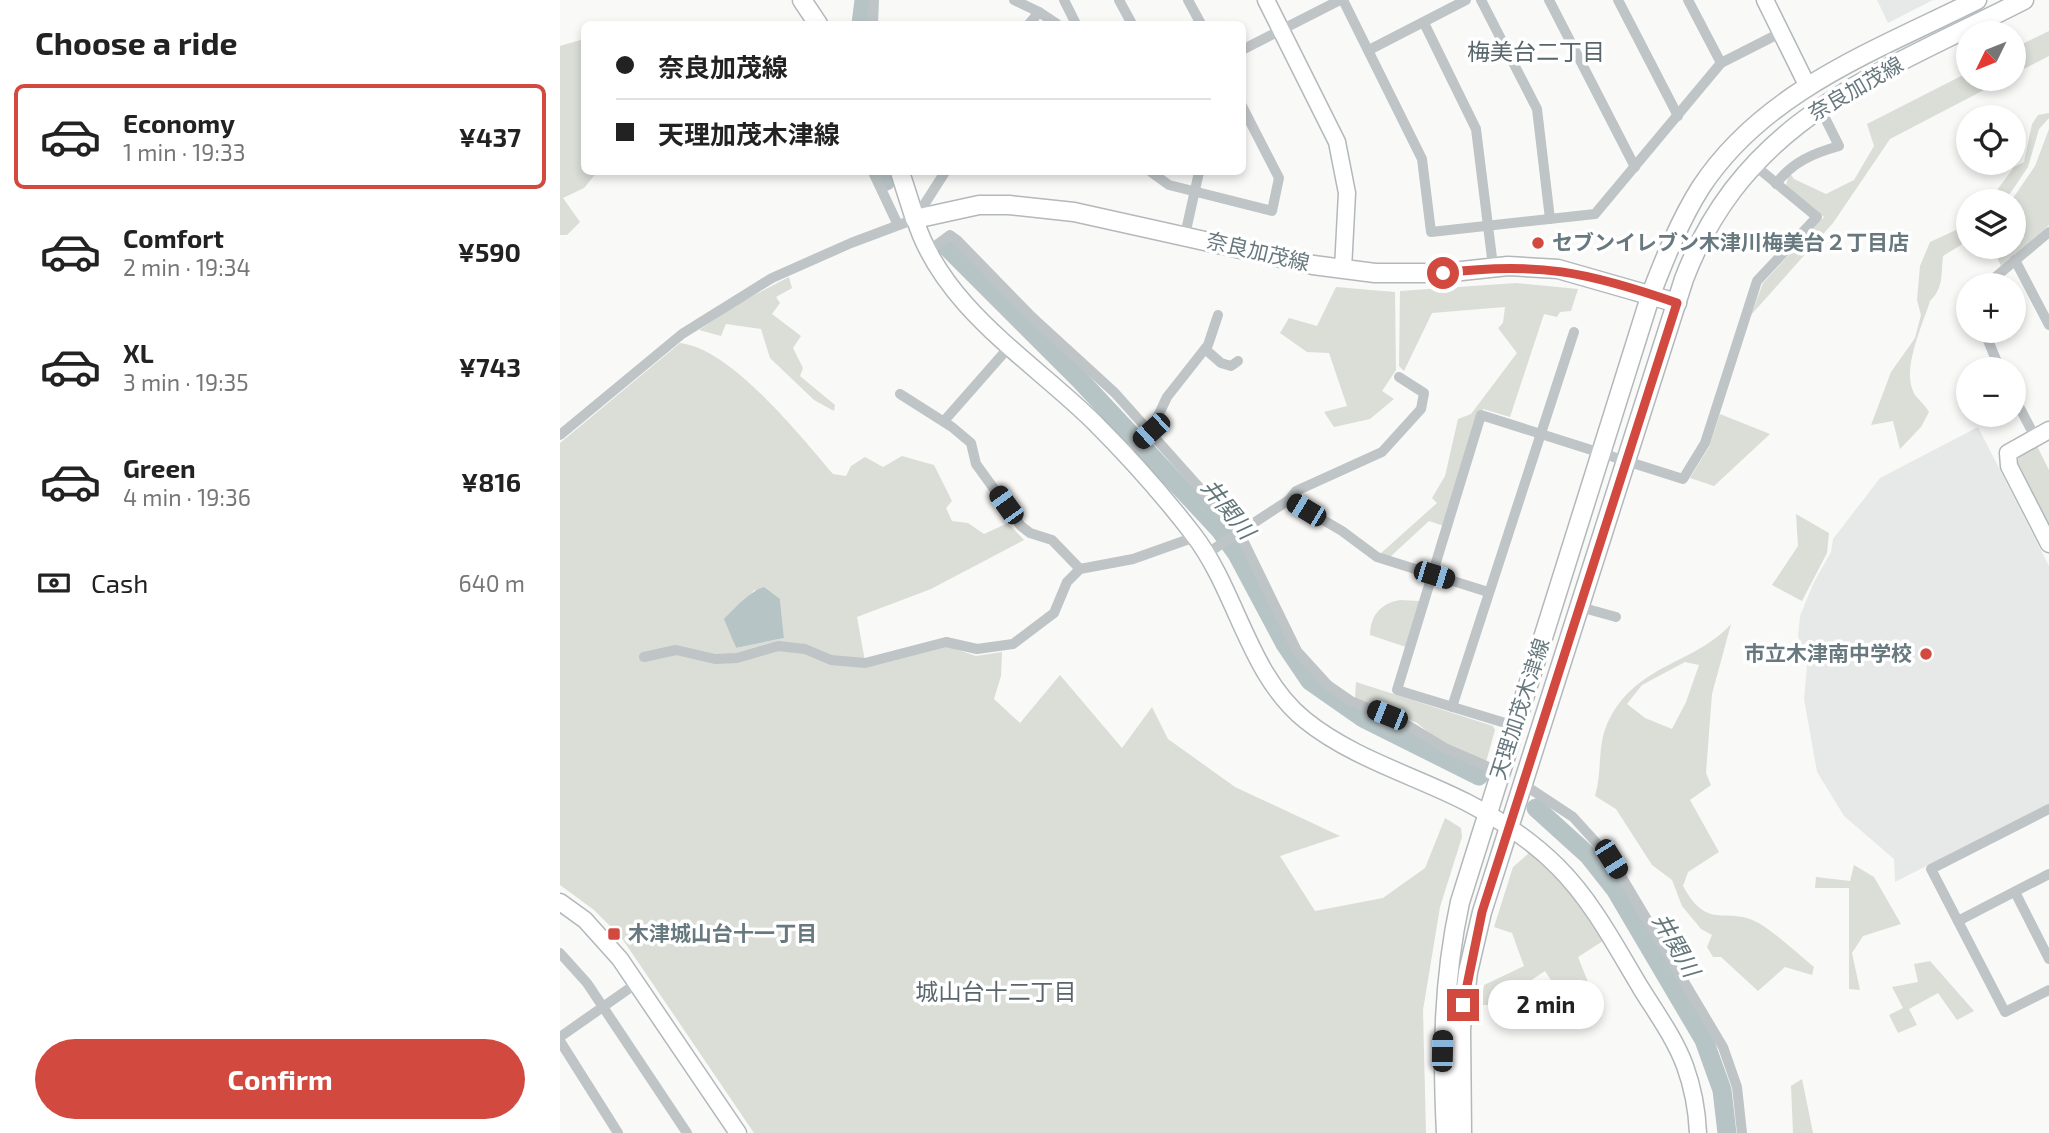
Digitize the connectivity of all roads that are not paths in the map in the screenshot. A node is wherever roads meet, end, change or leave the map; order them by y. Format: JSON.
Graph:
{"nodes":[{"id":1,"x":802,"y":0,"type":"edge"},
{"id":2,"x":874,"y":0,"type":"edge"},
{"id":3,"x":1014,"y":0,"type":"edge"},
{"id":4,"x":1064,"y":0,"type":"edge"},
{"id":5,"x":1119,"y":0,"type":"edge"},
{"id":6,"x":1188,"y":0,"type":"edge"},
{"id":7,"x":1266,"y":0,"type":"edge"},
{"id":8,"x":1341,"y":0,"type":"edge"},
{"id":9,"x":1466,"y":0,"type":"edge"},
{"id":10,"x":1481,"y":0,"type":"edge"},
{"id":11,"x":1549,"y":0,"type":"edge"},
{"id":12,"x":1618,"y":0,"type":"edge"},
{"id":13,"x":1688,"y":0,"type":"edge"},
{"id":14,"x":1765,"y":0,"type":"edge"},
{"id":15,"x":1977,"y":0,"type":"edge"},
{"id":16,"x":2024,"y":0,"type":"edge"},
{"id":17,"x":1039,"y":12,"type":"junction"},
{"id":18,"x":816,"y":21,"type":"edge"},
{"id":19,"x":873,"y":21,"type":"edge"},
{"id":20,"x":1032,"y":21,"type":"edge"},
{"id":21,"x":1052,"y":21,"type":"edge"},
{"id":22,"x":1074,"y":21,"type":"edge"},
{"id":23,"x":1130,"y":21,"type":"edge"},
{"id":24,"x":1199,"y":21,"type":"edge"},
{"id":25,"x":1423,"y":23,"type":"junction"},
{"id":26,"x":1282,"y":31,"type":"junction"},
{"id":27,"x":1782,"y":32,"type":"junction"},
{"id":28,"x":1246,"y":48,"type":"edge"},
{"id":29,"x":1369,"y":50,"type":"junction"},
{"id":30,"x":1721,"y":64,"type":"junction"},
{"id":31,"x":1807,"y":85,"type":"junction"},
{"id":32,"x":1819,"y":106,"type":"junction"},
{"id":33,"x":1246,"y":114,"type":"edge"},
{"id":34,"x":1678,"y":116,"type":"junction"},
{"id":35,"x":1753,"y":164,"type":"junction"},
{"id":36,"x":1636,"y":167,"type":"junction"},
{"id":37,"x":874,"y":175,"type":"edge"},
{"id":38,"x":901,"y":175,"type":"edge"},
{"id":39,"x":943,"y":175,"type":"edge"},
{"id":40,"x":1155,"y":175,"type":"edge"},
{"id":41,"x":1198,"y":175,"type":"edge"},
{"id":42,"x":1776,"y":184,"type":"junction"},
{"id":43,"x":1194,"y":191,"type":"junction"},
{"id":44,"x":915,"y":219,"type":"junction"},
{"id":45,"x":1550,"y":219,"type":"junction"},
{"id":46,"x":898,"y":225,"type":"junction"},
{"id":47,"x":1489,"y":226,"type":"junction"},
{"id":48,"x":2049,"y":232,"type":"edge"},
{"id":49,"x":1185,"y":235,"type":"junction"},
{"id":50,"x":927,"y":252,"type":"junction"},
{"id":51,"x":2015,"y":260,"type":"junction"},
{"id":52,"x":1493,"y":266,"type":"junction"},
{"id":53,"x":1343,"y":269,"type":"junction"},
{"id":54,"x":2000,"y":273,"type":"edge"},
{"id":55,"x":1651,"y":294,"type":"junction"},
{"id":56,"x":1677,"y":303,"type":"junction"},
{"id":57,"x":1218,"y":316,"type":"dead end"},
{"id":58,"x":2049,"y":325,"type":"edge"},
{"id":59,"x":1574,"y":332,"type":"dead end"},
{"id":60,"x":1010,"y":346,"type":"junction"},
{"id":61,"x":1206,"y":349,"type":"junction"},
{"id":62,"x":1238,"y":361,"type":"dead end"},
{"id":63,"x":1399,"y":377,"type":"dead end"},
{"id":64,"x":900,"y":394,"type":"dead end"},
{"id":65,"x":2026,"y":412,"type":"edge"},
{"id":66,"x":944,"y":421,"type":"junction"},
{"id":67,"x":1151,"y":431,"type":"junction"},
{"id":68,"x":1540,"y":433,"type":"junction"},
{"id":69,"x":2042,"y":433,"type":"edge"},
{"id":70,"x":560,"y":435,"type":"edge"},
{"id":71,"x":1129,"y":450,"type":"junction"},
{"id":72,"x":1601,"y":452,"type":"junction"},
{"id":73,"x":1627,"y":459,"type":"junction"},
{"id":74,"x":1289,"y":500,"type":"junction"},
{"id":75,"x":1239,"y":532,"type":"junction"},
{"id":76,"x":1195,"y":537,"type":"junction"},
{"id":77,"x":2049,"y":544,"type":"edge"},
{"id":78,"x":1210,"y":551,"type":"junction"},
{"id":79,"x":1080,"y":569,"type":"junction"},
{"id":80,"x":1434,"y":575,"type":"junction"},
{"id":81,"x":1488,"y":592,"type":"junction"},
{"id":82,"x":1580,"y":607,"type":"junction"},
{"id":83,"x":1616,"y":617,"type":"dead end"},
{"id":84,"x":644,"y":657,"type":"dead end"},
{"id":85,"x":1452,"y":707,"type":"junction"},
{"id":86,"x":1516,"y":726,"type":"junction"},
{"id":87,"x":1500,"y":772,"type":"junction"},
{"id":88,"x":1523,"y":784,"type":"junction"},
{"id":89,"x":2049,"y":809,"type":"edge"},
{"id":90,"x":1487,"y":815,"type":"junction"},
{"id":91,"x":1509,"y":829,"type":"junction"},
{"id":92,"x":2049,"y":874,"type":"edge"},
{"id":93,"x":2015,"y":892,"type":"junction"},
{"id":94,"x":560,"y":902,"type":"edge"},
{"id":95,"x":1958,"y":920,"type":"junction"},
{"id":96,"x":560,"y":953,"type":"edge"},
{"id":97,"x":2049,"y":959,"type":"edge"},
{"id":98,"x":637,"y":983,"type":"junction"},
{"id":99,"x":2049,"y":990,"type":"edge"},
{"id":100,"x":604,"y":1008,"type":"junction"},
{"id":101,"x":560,"y":1039,"type":"edge"},
{"id":102,"x":618,"y":1133,"type":"edge"},
{"id":103,"x":687,"y":1133,"type":"edge"},
{"id":104,"x":738,"y":1133,"type":"edge"},
{"id":105,"x":1446,"y":1133,"type":"edge"},
{"id":106,"x":1462,"y":1133,"type":"edge"},
{"id":107,"x":1698,"y":1133,"type":"edge"},
{"id":108,"x":1742,"y":1133,"type":"edge"}],
"edges":[{"from":1,"to":18,"type":"main road"},
{"from":2,"to":19,"type":"street"},
{"from":3,"to":17,"type":"street"},
{"from":4,"to":22,"type":"street"},
{"from":5,"to":23,"type":"street"},
{"from":6,"to":24,"type":"street"},
{"from":7,"to":26,"type":"street"},
{"from":8,"to":26,"type":"street"},
{"from":8,"to":29,"type":"street"},
{"from":9,"to":25,"type":"street"},
{"from":10,"to":45,"type":"street"},
{"from":11,"to":36,"type":"street"},
{"from":12,"to":34,"type":"street"},
{"from":13,"to":30,"type":"street"},
{"from":14,"to":27,"type":"street"},
{"from":15,"to":31,"type":"main road","name":"奈良加茂線"},
{"from":16,"to":32,"type":"main road","name":"奈良加茂線"},
{"from":17,"to":20,"type":"street"},
{"from":17,"to":21,"type":"street"},
{"from":25,"to":29,"type":"street"},
{"from":25,"to":47,"type":"street"},
{"from":26,"to":28,"type":"street"},
{"from":26,"to":53,"type":"street"},
{"from":27,"to":30,"type":"street"},
{"from":27,"to":31,"type":"street"},
{"from":29,"to":47,"type":"street"},
{"from":30,"to":34,"type":"street"},
{"from":31,"to":55,"type":"main road","name":"奈良加茂線"},
{"from":32,"to":35,"type":"main road","name":"奈良加茂線"},
{"from":32,"to":42,"type":"street"},
{"from":33,"to":43,"type":"street"},
{"from":34,"to":36,"type":"street"},
{"from":35,"to":42,"type":"street"},
{"from":35,"to":56,"type":"main road","name":"奈良加茂線"},
{"from":36,"to":45,"type":"street"},
{"from":37,"to":46,"type":"street"},
{"from":38,"to":44,"type":"main road"},
{"from":39,"to":44,"type":"street"},
{"from":40,"to":43,"type":"street"},
{"from":41,"to":43,"type":"street"},
{"from":42,"to":73,"type":"street"},
{"from":43,"to":49,"type":"street"},
{"from":44,"to":46,"type":"street"},
{"from":44,"to":49,"type":"main road","name":"奈良加茂線"},
{"from":44,"to":50,"type":"street"},
{"from":45,"to":47,"type":"street"},
{"from":46,"to":70,"type":"street"},
{"from":47,"to":52,"type":"street"},
{"from":48,"to":51,"type":"street"},
{"from":49,"to":53,"type":"main road","name":"奈良加茂線"},
{"from":50,"to":60,"type":"street"},
{"from":50,"to":67,"type":"street"},
{"from":51,"to":54,"type":"street"},
{"from":51,"to":58,"type":"street"},
{"from":52,"to":53,"type":"main road","name":"奈良加茂線"},
{"from":52,"to":55,"type":"main road","name":"奈良加茂線"},
{"from":55,"to":56,"type":"main road","name":"奈良加茂線"},
{"from":55,"to":72,"type":"main road","name":"天理加茂木津線"},
{"from":56,"to":73,"type":"main road","name":"天理加茂木津線"},
{"from":57,"to":61,"type":"street"},
{"from":59,"to":68,"type":"street"},
{"from":60,"to":66,"type":"street"},
{"from":60,"to":71,"type":"street"},
{"from":61,"to":62,"type":"street"},
{"from":61,"to":67,"type":"street"},
{"from":63,"to":74,"type":"street"},
{"from":64,"to":66,"type":"street"},
{"from":65,"to":69,"type":"street"},
{"from":66,"to":79,"type":"street"},
{"from":67,"to":71,"type":"street"},
{"from":67,"to":75,"type":"street"},
{"from":68,"to":72,"type":"street"},
{"from":68,"to":80,"type":"street"},
{"from":68,"to":81,"type":"street"},
{"from":69,"to":77,"type":"street"},
{"from":71,"to":76,"type":"street"},
{"from":72,"to":73,"type":"street"},
{"from":72,"to":86,"type":"main road","name":"天理加茂木津線"},
{"from":73,"to":82,"type":"main road","name":"天理加茂木津線"},
{"from":74,"to":75,"type":"street"},
{"from":74,"to":80,"type":"street"},
{"from":75,"to":78,"type":"street"},
{"from":75,"to":87,"type":"street"},
{"from":76,"to":78,"type":"street"},
{"from":76,"to":79,"type":"street"},
{"from":78,"to":90,"type":"street"},
{"from":79,"to":84,"type":"street"},
{"from":80,"to":81,"type":"street"},
{"from":80,"to":85,"type":"street"},
{"from":81,"to":85,"type":"street"},
{"from":82,"to":83,"type":"street"},
{"from":82,"to":88,"type":"main road","name":"天理加茂木津線"},
{"from":85,"to":86,"type":"street"},
{"from":86,"to":87,"type":"main road","name":"天理加茂木津線"},
{"from":87,"to":90,"type":"main road","name":"天理加茂木津線"},
{"from":88,"to":91,"type":"main road","name":"天理加茂木津線"},
{"from":88,"to":108,"type":"street"},
{"from":89,"to":95,"type":"street"},
{"from":90,"to":91,"type":"street"},
{"from":90,"to":105,"type":"main road","name":"天理加茂木津線"},
{"from":91,"to":106,"type":"main road","name":"天理加茂木津線"},
{"from":91,"to":107,"type":"street"},
{"from":92,"to":93,"type":"street"},
{"from":93,"to":95,"type":"street"},
{"from":93,"to":97,"type":"street"},
{"from":94,"to":98,"type":"street"},
{"from":95,"to":99,"type":"street"},
{"from":96,"to":100,"type":"street"},
{"from":98,"to":100,"type":"street"},
{"from":98,"to":104,"type":"street"},
{"from":100,"to":101,"type":"street"},
{"from":100,"to":103,"type":"street"},
{"from":101,"to":102,"type":"street"}]}
